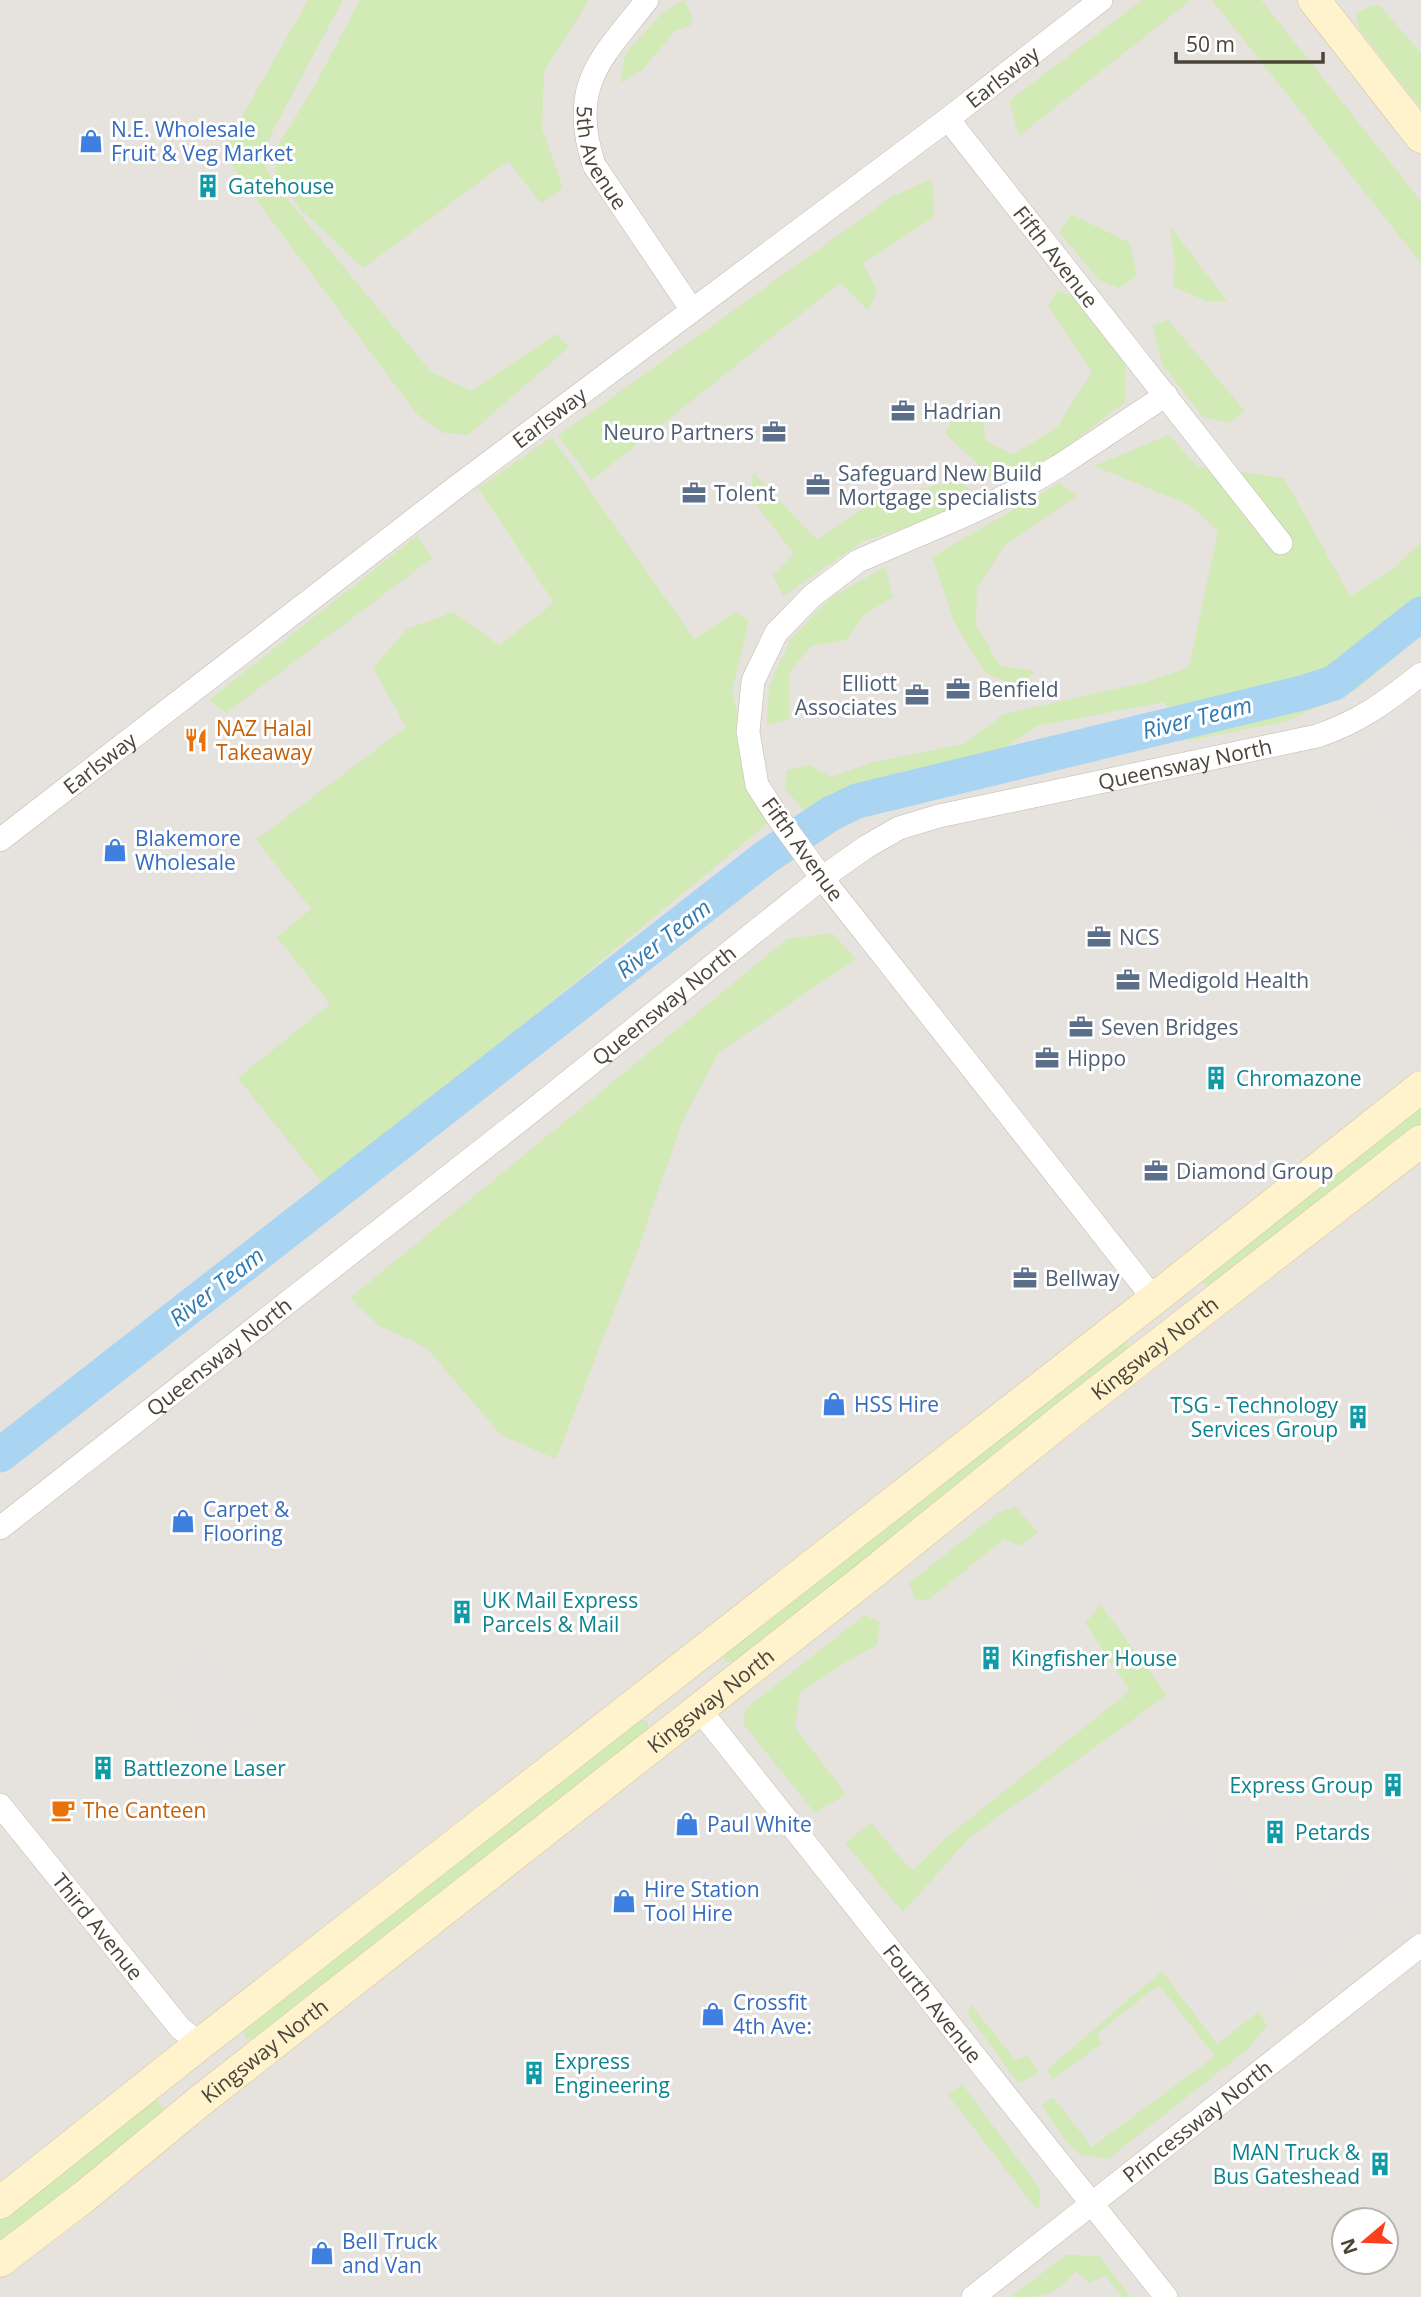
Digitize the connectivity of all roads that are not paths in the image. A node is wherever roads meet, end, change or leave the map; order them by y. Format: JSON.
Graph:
{"nodes":[{"id":1,"x":648,"y":0,"type":"edge"},
{"id":2,"x":1101,"y":0,"type":"edge"},
{"id":3,"x":1314,"y":0,"type":"edge"},
{"id":4,"x":948,"y":119,"type":"junction"},
{"id":5,"x":1421,"y":136,"type":"edge"},
{"id":6,"x":692,"y":310,"type":"junction"},
{"id":7,"x":1166,"y":395,"type":"junction"},
{"id":8,"x":1280,"y":543,"type":"dead end"},
{"id":9,"x":1421,"y":674,"type":"edge"},
{"id":10,"x":0,"y":840,"type":"edge"},
{"id":11,"x":822,"y":878,"type":"junction"},
{"id":12,"x":1421,"y":1087,"type":"edge"},
{"id":13,"x":1421,"y":1141,"type":"edge"},
{"id":14,"x":1154,"y":1299,"type":"junction"},
{"id":15,"x":1178,"y":1331,"type":"junction"},
{"id":16,"x":0,"y":1528,"type":"edge"},
{"id":17,"x":672,"y":1677,"type":"junction"},
{"id":18,"x":699,"y":1709,"type":"junction"},
{"id":19,"x":0,"y":1805,"type":"edge"},
{"id":20,"x":1421,"y":1945,"type":"edge"},
{"id":21,"x":200,"y":2044,"type":"junction"},
{"id":22,"x":238,"y":2071,"type":"junction"},
{"id":23,"x":0,"y":2203,"type":"edge"},
{"id":24,"x":1091,"y":2204,"type":"junction"},
{"id":25,"x":0,"y":2261,"type":"edge"},
{"id":26,"x":972,"y":2297,"type":"edge"},
{"id":27,"x":1166,"y":2297,"type":"edge"}],
"edges":[{"from":1,"to":6,"type":"street","name":"5th Avenue"},
{"from":2,"to":4,"type":"street","name":"Earlsway"},
{"from":3,"to":5,"type":"street"},
{"from":4,"to":6,"type":"street","name":"Earlsway"},
{"from":4,"to":7,"type":"street","name":"Fifth Avenue"},
{"from":6,"to":10,"type":"street","name":"Earlsway"},
{"from":7,"to":8,"type":"street","name":"Fifth Avenue"},
{"from":7,"to":11,"type":"street","name":"Fifth Avenue"},
{"from":9,"to":11,"type":"street","name":"Queensway North"},
{"from":11,"to":14,"type":"street","name":"Fifth Avenue"},
{"from":11,"to":16,"type":"street","name":"Queensway North"},
{"from":12,"to":14,"type":"street","name":"Kingsway North"},
{"from":13,"to":15,"type":"street","name":"Kingsway North"},
{"from":14,"to":15,"type":"street"},
{"from":14,"to":17,"type":"street","name":"Kingsway North"},
{"from":15,"to":18,"type":"street","name":"Kingsway North"},
{"from":17,"to":18,"type":"street"},
{"from":17,"to":21,"type":"street","name":"Kingsway North"},
{"from":18,"to":22,"type":"street","name":"Kingsway North"},
{"from":18,"to":24,"type":"street","name":"Fourth Avenue"},
{"from":19,"to":21,"type":"street","name":"Third Avenue"},
{"from":20,"to":24,"type":"street","name":"Princessway North"},
{"from":21,"to":22,"type":"street"},
{"from":21,"to":23,"type":"street","name":"Kingsway North"},
{"from":22,"to":25,"type":"street","name":"Kingsway North"},
{"from":24,"to":26,"type":"street","name":"Princessway North"},
{"from":24,"to":27,"type":"street","name":"Fourth Avenue"}]}
